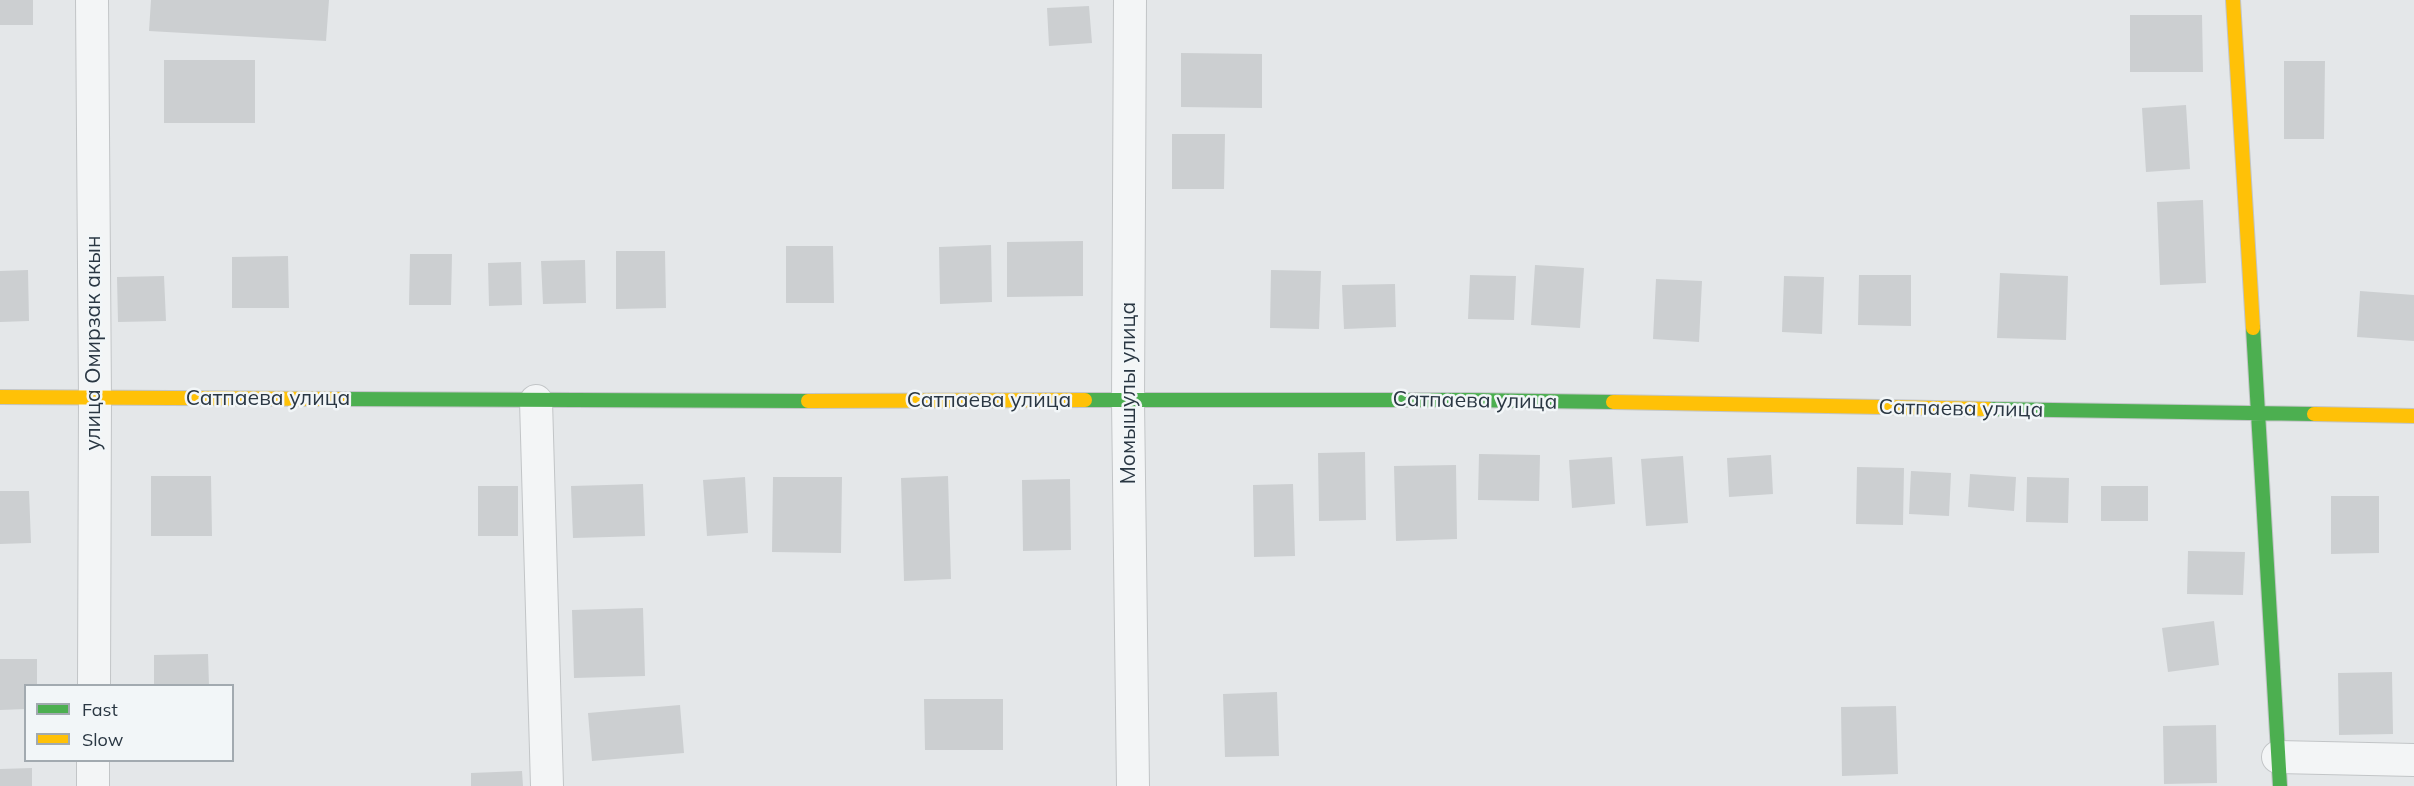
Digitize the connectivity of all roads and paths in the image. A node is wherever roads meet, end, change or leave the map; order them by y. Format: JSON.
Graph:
{"nodes":[{"id":1,"x":92,"y":0,"type":"edge"},
{"id":2,"x":1130,"y":0,"type":"edge"},
{"id":3,"x":2233,"y":0,"type":"edge"},
{"id":4,"x":0,"y":397,"type":"edge"},
{"id":5,"x":95,"y":398,"type":"junction"},
{"id":6,"x":536,"y":401,"type":"junction"},
{"id":7,"x":1128,"y":401,"type":"junction"},
{"id":8,"x":2258,"y":414,"type":"junction"},
{"id":9,"x":2414,"y":416,"type":"edge"},
{"id":10,"x":94,"y":684,"type":"edge"},
{"id":11,"x":2414,"y":760,"type":"edge"},
{"id":12,"x":93,"y":762,"type":"edge"},
{"id":13,"x":2279,"y":771,"type":"edge"},
{"id":14,"x":93,"y":786,"type":"edge"},
{"id":15,"x":547,"y":786,"type":"edge"},
{"id":16,"x":1133,"y":786,"type":"edge"}],
"edges":[{"from":1,"to":5,"type":"street","name":"улица Омирзак акын"},
{"from":2,"to":7,"type":"street","name":"Момышулы улица"},
{"from":3,"to":8,"type":"street"},
{"from":4,"to":5,"type":"street","name":"Сатпаева улица"},
{"from":5,"to":6,"type":"street","name":"Сатпаева улица"},
{"from":5,"to":10,"type":"street","name":"улица Омирзак акын"},
{"from":6,"to":7,"type":"street","name":"Сатпаева улица"},
{"from":6,"to":15,"type":"street"},
{"from":7,"to":8,"type":"street","name":"Сатпаева улица"},
{"from":7,"to":16,"type":"street","name":"Момышулы улица"},
{"from":8,"to":9,"type":"street","name":"Сатпаева улица"},
{"from":8,"to":13,"type":"street"},
{"from":11,"to":13,"type":"street"},
{"from":12,"to":14,"type":"street"}]}
